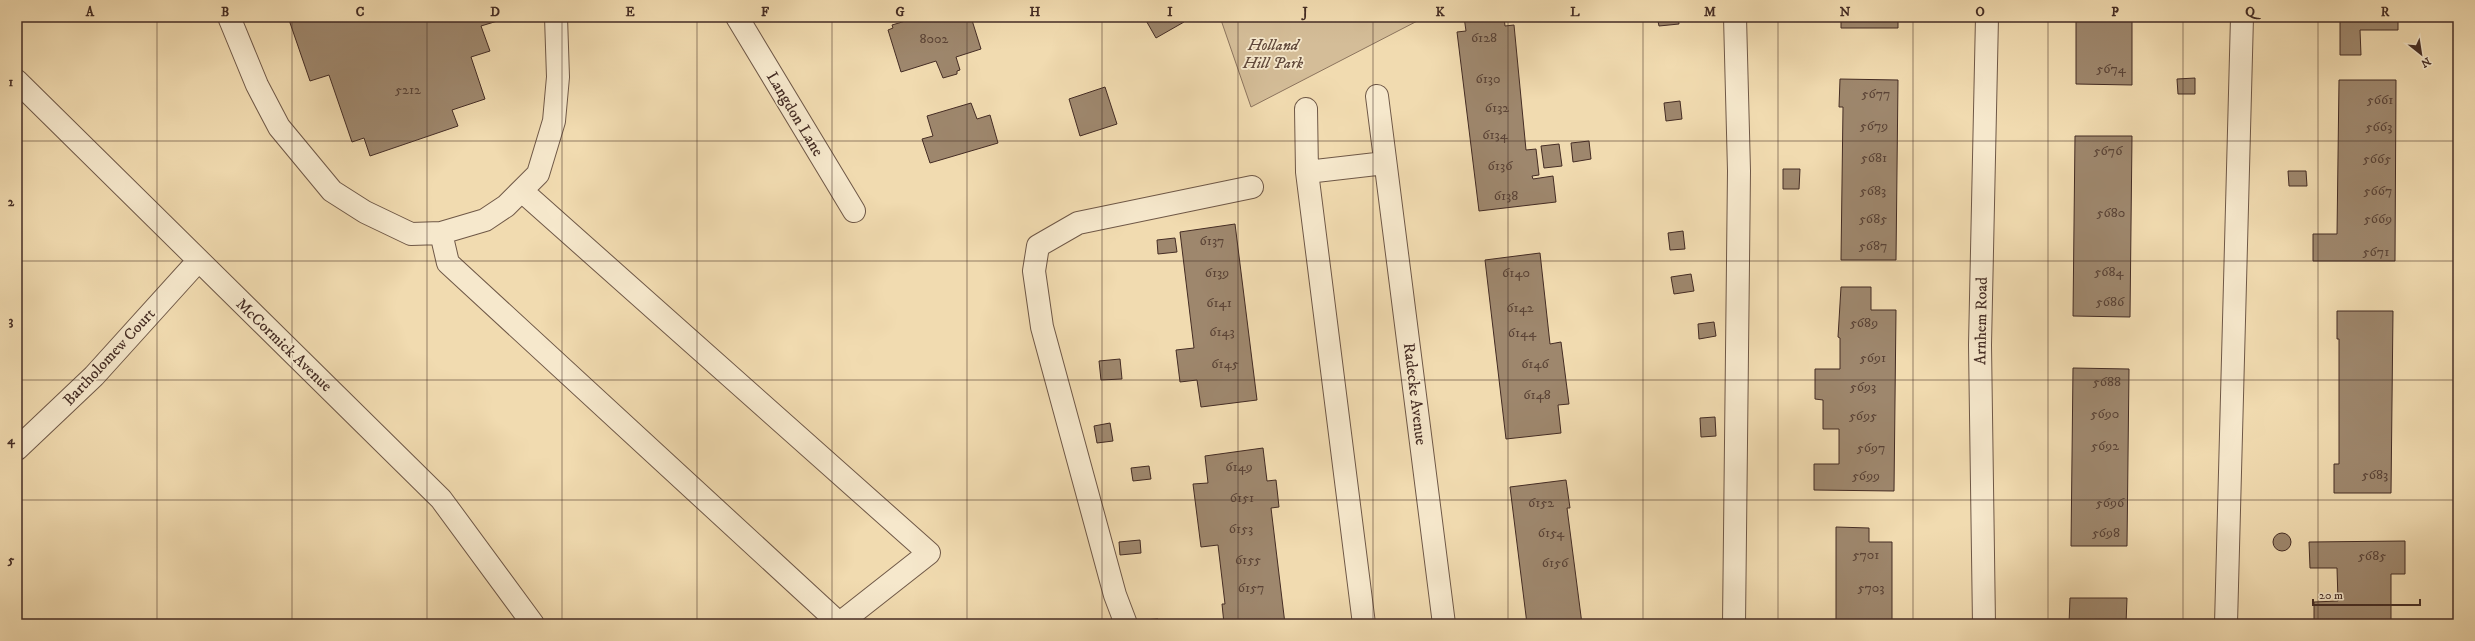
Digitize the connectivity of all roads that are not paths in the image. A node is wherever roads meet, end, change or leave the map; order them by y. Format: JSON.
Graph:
{"nodes":[{"id":1,"x":229,"y":17,"type":"edge"},
{"id":2,"x":556,"y":17,"type":"edge"},
{"id":3,"x":737,"y":17,"type":"edge"},
{"id":4,"x":1735,"y":17,"type":"edge"},
{"id":5,"x":1987,"y":17,"type":"edge"},
{"id":6,"x":2242,"y":17,"type":"edge"},
{"id":7,"x":17,"y":80,"type":"edge"},
{"id":8,"x":1377,"y":96,"type":"dead end"},
{"id":9,"x":1306,"y":109,"type":"dead end"},
{"id":10,"x":1385,"y":163,"type":"junction"},
{"id":11,"x":1307,"y":172,"type":"junction"},
{"id":12,"x":1252,"y":187,"type":"dead end"},
{"id":13,"x":522,"y":191,"type":"junction"},
{"id":14,"x":854,"y":210,"type":"dead end"},
{"id":15,"x":441,"y":233,"type":"junction"},
{"id":16,"x":198,"y":261,"type":"junction"},
{"id":17,"x":17,"y":449,"type":"edge"},
{"id":18,"x":533,"y":624,"type":"edge"},
{"id":19,"x":840,"y":624,"type":"edge"},
{"id":20,"x":1126,"y":624,"type":"edge"},
{"id":21,"x":1364,"y":624,"type":"edge"},
{"id":22,"x":1444,"y":624,"type":"edge"},
{"id":23,"x":1734,"y":624,"type":"edge"},
{"id":24,"x":1984,"y":624,"type":"edge"},
{"id":25,"x":2226,"y":624,"type":"edge"}],
"edges":[{"from":1,"to":15,"type":"street"},
{"from":2,"to":13,"type":"street"},
{"from":3,"to":14,"type":"street","name":"Langdon Lane"},
{"from":4,"to":23,"type":"street"},
{"from":5,"to":24,"type":"street","name":"Arnhem Road"},
{"from":6,"to":25,"type":"street"},
{"from":7,"to":16,"type":"street","name":"McCormick Avenue"},
{"from":8,"to":10,"type":"street","name":"Radecke Avenue"},
{"from":9,"to":11,"type":"street"},
{"from":10,"to":11,"type":"street"},
{"from":10,"to":22,"type":"street","name":"Radecke Avenue"},
{"from":11,"to":21,"type":"street"},
{"from":12,"to":20,"type":"street"},
{"from":13,"to":15,"type":"street"},
{"from":13,"to":19,"type":"street"},
{"from":15,"to":19,"type":"street"},
{"from":16,"to":17,"type":"street","name":"Bartholomew Court"},
{"from":16,"to":18,"type":"street","name":"McCormick Avenue"}]}
